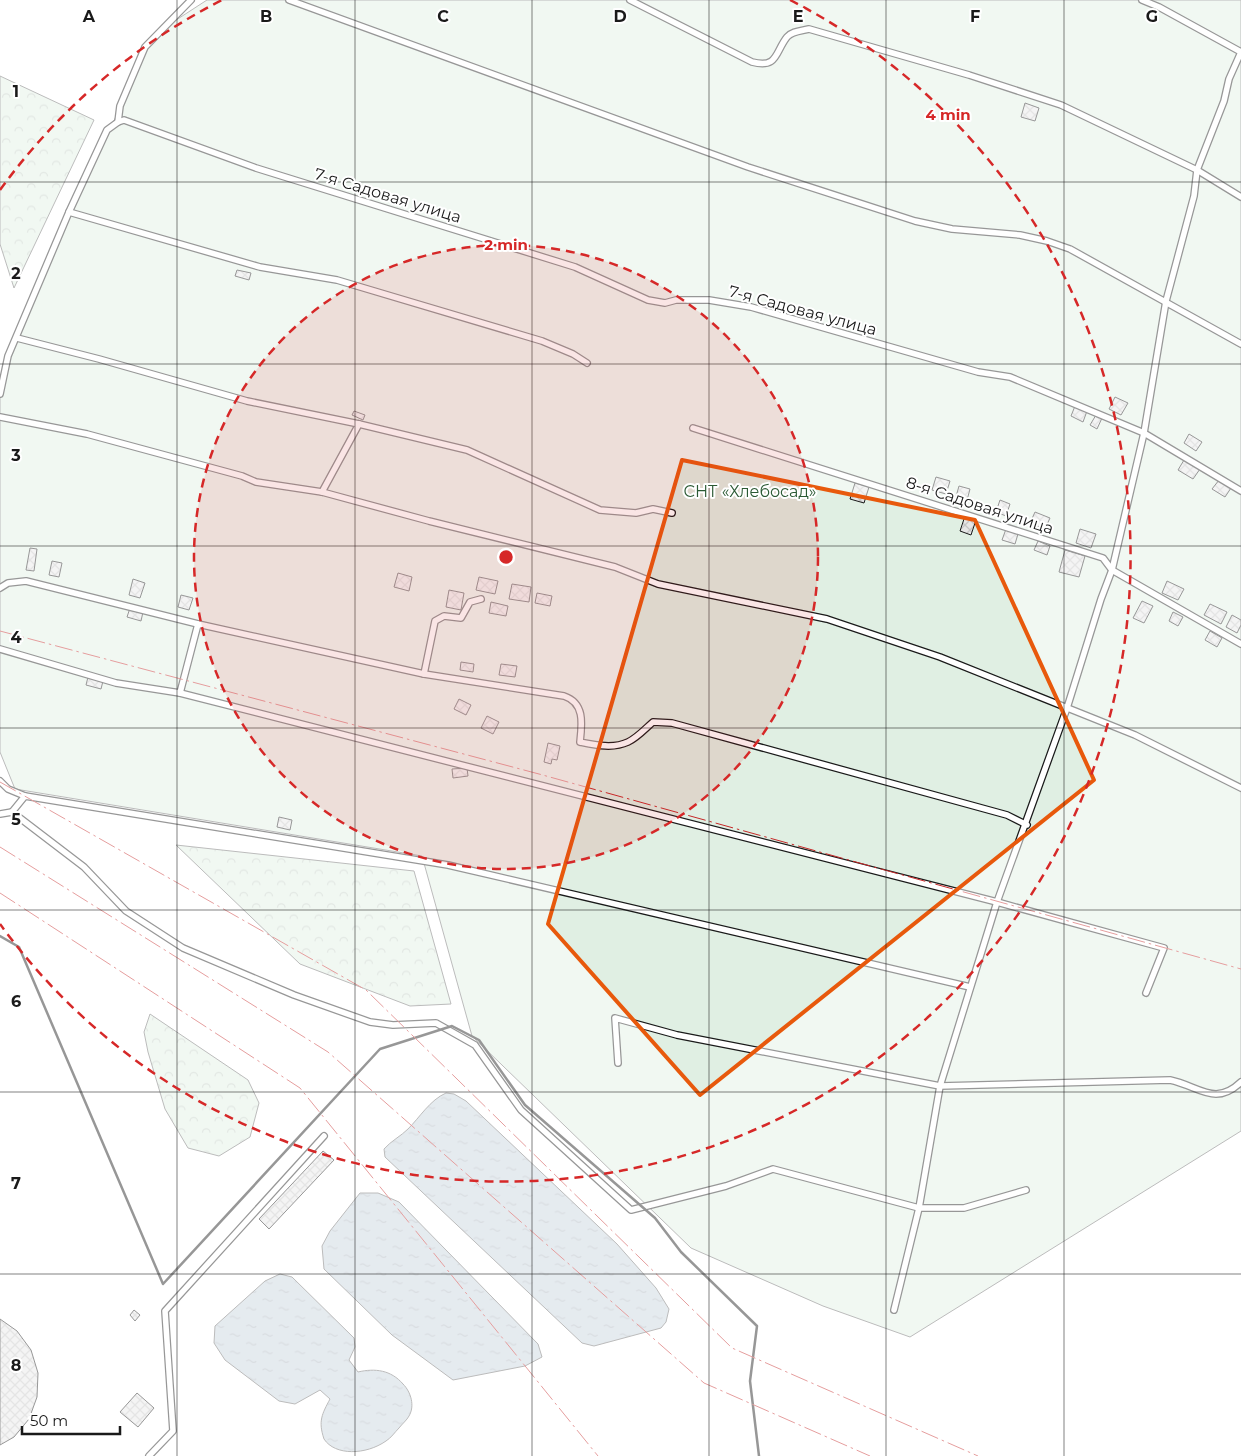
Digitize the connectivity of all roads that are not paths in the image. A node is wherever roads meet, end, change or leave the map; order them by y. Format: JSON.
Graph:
{"nodes":[{"id":1,"x":191,"y":0,"type":"edge"},
{"id":2,"x":289,"y":0,"type":"edge"},
{"id":3,"x":630,"y":0,"type":"edge"},
{"id":4,"x":1142,"y":0,"type":"edge"},
{"id":5,"x":1241,"y":52,"type":"edge"},
{"id":6,"x":118,"y":122,"type":"junction"},
{"id":7,"x":1197,"y":170,"type":"junction"},
{"id":8,"x":1241,"y":197,"type":"edge"},
{"id":9,"x":69,"y":212,"type":"junction"},
{"id":10,"x":1166,"y":301,"type":"junction"},
{"id":11,"x":17,"y":338,"type":"junction"},
{"id":12,"x":1241,"y":344,"type":"edge"},
{"id":13,"x":587,"y":363,"type":"dead end"},
{"id":14,"x":0,"y":394,"type":"edge"},
{"id":15,"x":0,"y":417,"type":"edge"},
{"id":16,"x":359,"y":424,"type":"junction"},
{"id":17,"x":693,"y":428,"type":"dead end"},
{"id":18,"x":1144,"y":433,"type":"junction"},
{"id":19,"x":1241,"y":491,"type":"edge"},
{"id":20,"x":322,"y":492,"type":"junction"},
{"id":21,"x":672,"y":513,"type":"dead end"},
{"id":22,"x":1112,"y":570,"type":"junction"},
{"id":23,"x":0,"y":588,"type":"edge"},
{"id":24,"x":481,"y":599,"type":"dead end"},
{"id":25,"x":198,"y":624,"type":"junction"},
{"id":26,"x":1241,"y":644,"type":"edge"},
{"id":27,"x":0,"y":649,"type":"edge"},
{"id":28,"x":424,"y":674,"type":"junction"},
{"id":29,"x":180,"y":693,"type":"junction"},
{"id":30,"x":1068,"y":708,"type":"junction"},
{"id":31,"x":0,"y":781,"type":"edge"},
{"id":32,"x":1241,"y":788,"type":"edge"},
{"id":33,"x":25,"y":796,"type":"junction"},
{"id":34,"x":12,"y":812,"type":"junction"},
{"id":35,"x":0,"y":814,"type":"edge"},
{"id":36,"x":1027,"y":825,"type":"junction"},
{"id":37,"x":997,"y":902,"type":"junction"},
{"id":38,"x":970,"y":987,"type":"junction"},
{"id":39,"x":1146,"y":993,"type":"dead end"},
{"id":40,"x":618,"y":1063,"type":"dead end"},
{"id":41,"x":1241,"y":1082,"type":"edge"},
{"id":42,"x":940,"y":1086,"type":"junction"},
{"id":43,"x":324,"y":1136,"type":"dead end"},
{"id":44,"x":1026,"y":1190,"type":"dead end"},
{"id":45,"x":919,"y":1208,"type":"junction"},
{"id":46,"x":894,"y":1310,"type":"dead end"},
{"id":47,"x":149,"y":1456,"type":"edge"}],
"edges":[{"from":1,"to":6,"type":"lane"},
{"from":2,"to":10,"type":"lane"},
{"from":3,"to":7,"type":"lane"},
{"from":4,"to":5,"type":"lane"},
{"from":5,"to":7,"type":"lane"},
{"from":6,"to":9,"type":"lane"},
{"from":6,"to":18,"type":"lane","name":"7-я Садовая улица"},
{"from":7,"to":8,"type":"lane"},
{"from":7,"to":10,"type":"lane"},
{"from":9,"to":11,"type":"lane"},
{"from":9,"to":13,"type":"lane"},
{"from":10,"to":12,"type":"lane"},
{"from":10,"to":18,"type":"lane"},
{"from":11,"to":14,"type":"lane"},
{"from":11,"to":16,"type":"lane"},
{"from":15,"to":20,"type":"lane"},
{"from":16,"to":20,"type":"lane"},
{"from":16,"to":21,"type":"lane"},
{"from":17,"to":22,"type":"lane","name":"8-я Садовая улица"},
{"from":18,"to":19,"type":"lane","name":"7-я Садовая улица"},
{"from":18,"to":22,"type":"lane"},
{"from":20,"to":30,"type":"lane"},
{"from":22,"to":26,"type":"lane","name":"8-я Садовая улица"},
{"from":22,"to":30,"type":"lane"},
{"from":23,"to":25,"type":"lane"},
{"from":24,"to":28,"type":"lane"},
{"from":25,"to":28,"type":"lane"},
{"from":25,"to":29,"type":"lane"},
{"from":27,"to":29,"type":"lane"},
{"from":28,"to":36,"type":"lane"},
{"from":29,"to":37,"type":"lane"},
{"from":30,"to":32,"type":"lane"},
{"from":30,"to":36,"type":"lane"},
{"from":31,"to":33,"type":"lane"},
{"from":33,"to":34,"type":"lane"},
{"from":33,"to":38,"type":"lane"},
{"from":34,"to":35,"type":"lane"},
{"from":34,"to":45,"type":"lane"},
{"from":36,"to":37,"type":"lane"},
{"from":37,"to":38,"type":"lane"},
{"from":37,"to":39,"type":"lane"},
{"from":38,"to":42,"type":"lane"},
{"from":40,"to":42,"type":"lane"},
{"from":41,"to":42,"type":"lane"},
{"from":42,"to":45,"type":"lane"},
{"from":43,"to":47,"type":"lane"},
{"from":44,"to":45,"type":"lane"},
{"from":45,"to":46,"type":"lane"}]}
